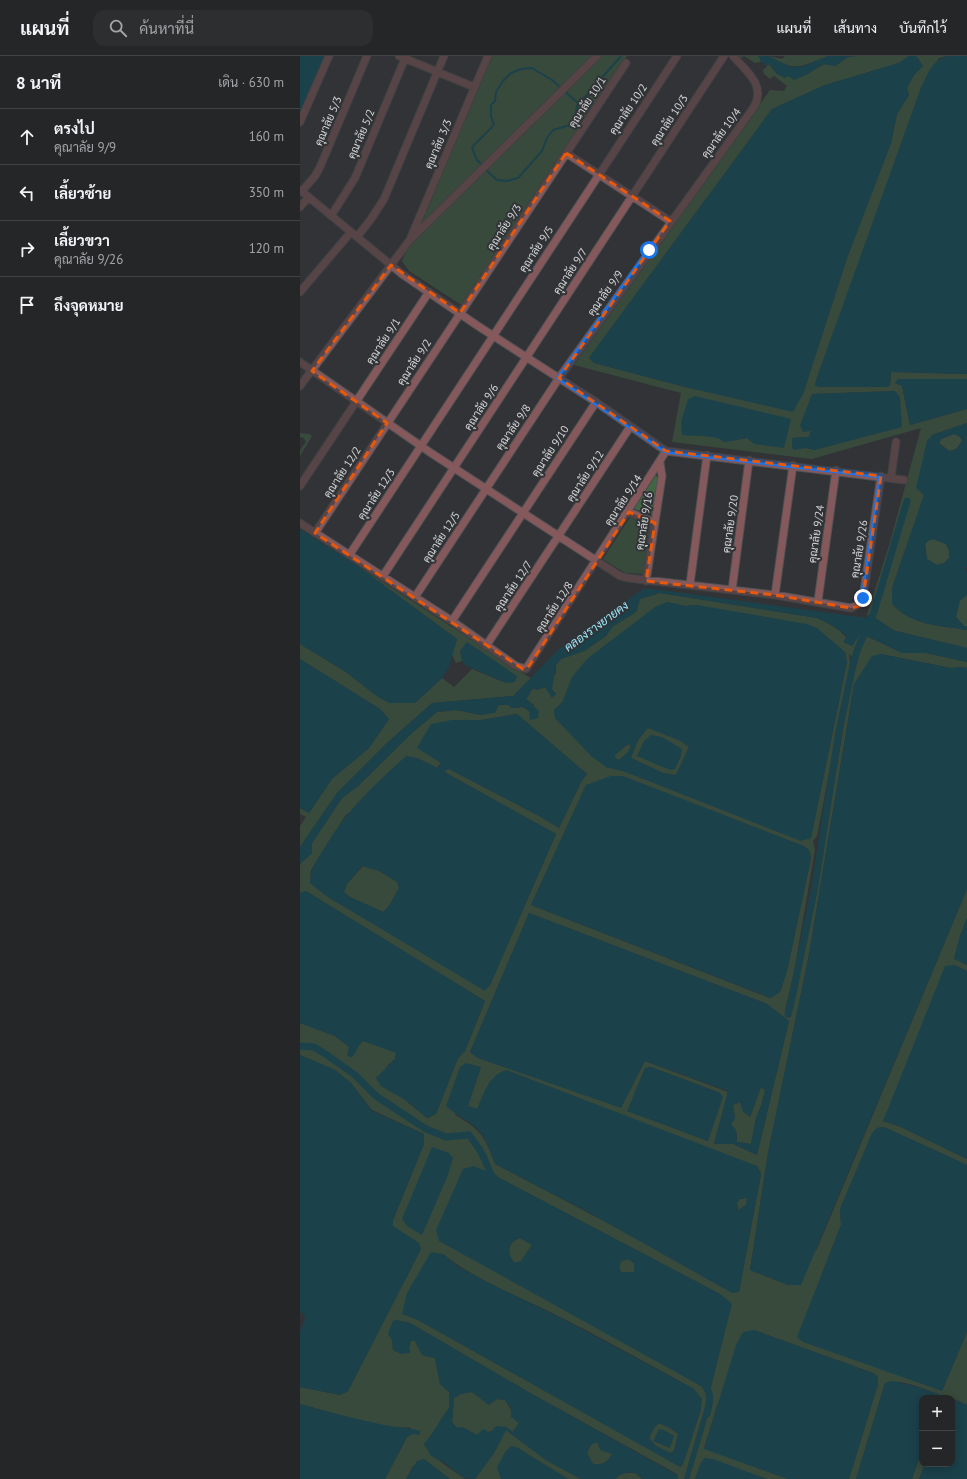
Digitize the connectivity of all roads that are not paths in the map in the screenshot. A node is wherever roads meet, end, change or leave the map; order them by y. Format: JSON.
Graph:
{"nodes":[{"id":1,"x":329,"y":56,"type":"edge"},
{"id":2,"x":367,"y":56,"type":"edge"},
{"id":3,"x":444,"y":56,"type":"edge"},
{"id":4,"x":488,"y":56,"type":"edge"},
{"id":5,"x":596,"y":56,"type":"edge"},
{"id":6,"x":677,"y":56,"type":"edge"},
{"id":7,"x":724,"y":56,"type":"edge"},
{"id":8,"x":733,"y":56,"type":"edge"},
{"id":9,"x":403,"y":57,"type":"edge"},
{"id":10,"x":626,"y":63,"type":"dead end"},
{"id":11,"x":437,"y":72,"type":"junction"},
{"id":12,"x":474,"y":87,"type":"junction"},
{"id":13,"x":300,"y":122,"type":"edge"},
{"id":14,"x":566,"y":153,"type":"junction"},
{"id":15,"x":598,"y":174,"type":"junction"},
{"id":16,"x":301,"y":190,"type":"edge"},
{"id":17,"x":632,"y":196,"type":"junction"},
{"id":18,"x":309,"y":197,"type":"junction"},
{"id":19,"x":300,"y":207,"type":"edge"},
{"id":20,"x":331,"y":216,"type":"junction"},
{"id":21,"x":670,"y":221,"type":"junction"},
{"id":22,"x":351,"y":232,"type":"junction"},
{"id":23,"x":357,"y":237,"type":"junction"},
{"id":24,"x":409,"y":241,"type":"junction"},
{"id":25,"x":391,"y":264,"type":"junction"},
{"id":26,"x":300,"y":292,"type":"edge"},
{"id":27,"x":428,"y":292,"type":"junction"},
{"id":28,"x":460,"y":314,"type":"junction"},
{"id":29,"x":493,"y":336,"type":"junction"},
{"id":30,"x":526,"y":357,"type":"junction"},
{"id":31,"x":300,"y":362,"type":"edge"},
{"id":32,"x":312,"y":371,"type":"junction"},
{"id":33,"x":559,"y":378,"type":"junction"},
{"id":34,"x":300,"y":386,"type":"edge"},
{"id":35,"x":356,"y":402,"type":"junction"},
{"id":36,"x":596,"y":402,"type":"junction"},
{"id":37,"x":387,"y":423,"type":"junction"},
{"id":38,"x":630,"y":427,"type":"junction"},
{"id":39,"x":896,"y":442,"type":"dead end"},
{"id":40,"x":420,"y":446,"type":"junction"},
{"id":41,"x":666,"y":451,"type":"junction"},
{"id":42,"x":707,"y":455,"type":"junction"},
{"id":43,"x":749,"y":460,"type":"junction"},
{"id":44,"x":660,"y":463,"type":"junction"},
{"id":45,"x":793,"y":465,"type":"junction"},
{"id":46,"x":454,"y":468,"type":"junction"},
{"id":47,"x":836,"y":470,"type":"junction"},
{"id":48,"x":881,"y":476,"type":"junction"},
{"id":49,"x":892,"y":478,"type":"junction"},
{"id":50,"x":904,"y":480,"type":"dead end"},
{"id":51,"x":300,"y":486,"type":"edge"},
{"id":52,"x":486,"y":488,"type":"junction"},
{"id":53,"x":523,"y":512,"type":"junction"},
{"id":54,"x":629,"y":512,"type":"junction"},
{"id":55,"x":300,"y":523,"type":"edge"},
{"id":56,"x":655,"y":523,"type":"junction"},
{"id":57,"x":315,"y":533,"type":"junction"},
{"id":58,"x":559,"y":537,"type":"junction"},
{"id":59,"x":350,"y":554,"type":"junction"},
{"id":60,"x":597,"y":561,"type":"junction"},
{"id":61,"x":383,"y":576,"type":"junction"},
{"id":62,"x":646,"y":581,"type":"junction"},
{"id":63,"x":690,"y":584,"type":"junction"},
{"id":64,"x":732,"y":590,"type":"junction"},
{"id":65,"x":775,"y":595,"type":"junction"},
{"id":66,"x":415,"y":597,"type":"junction"},
{"id":67,"x":818,"y":601,"type":"junction"},
{"id":68,"x":452,"y":621,"type":"junction"},
{"id":69,"x":486,"y":646,"type":"junction"}],
"edges":[{"from":1,"to":13,"type":"street"},
{"from":2,"to":16,"type":"street","name":"คุณาลัย 5/3"},
{"from":3,"to":11,"type":"street"},
{"from":4,"to":12,"type":"street","name":"คุณาลัย 3/3"},
{"from":5,"to":24,"type":"street"},
{"from":6,"to":15,"type":"street","name":"คุณาลัย 10/2"},
{"from":7,"to":17,"type":"street","name":"คุณาลัย 10/3"},
{"from":8,"to":21,"type":"street","name":"คุณาลัย 10/4"},
{"from":9,"to":11,"type":"street"},
{"from":9,"to":20,"type":"street","name":"คุณาลัย 5/2"},
{"from":10,"to":14,"type":"street","name":"คุณาลัย 10/1"},
{"from":11,"to":12,"type":"street"},
{"from":11,"to":23,"type":"street"},
{"from":12,"to":24,"type":"street","name":"คุณาลัย 3/3"},
{"from":14,"to":15,"type":"street"},
{"from":14,"to":28,"type":"street","name":"คุณาลัย 9/3"},
{"from":15,"to":17,"type":"street"},
{"from":15,"to":29,"type":"street","name":"คุณาลัย 9/5"},
{"from":16,"to":18,"type":"street"},
{"from":17,"to":21,"type":"street"},
{"from":17,"to":30,"type":"street","name":"คุณาลัย 9/7"},
{"from":18,"to":19,"type":"street"},
{"from":18,"to":20,"type":"street"},
{"from":20,"to":22,"type":"street"},
{"from":21,"to":33,"type":"street","name":"คุณาลัย 9/9"},
{"from":22,"to":23,"type":"street"},
{"from":22,"to":26,"type":"street"},
{"from":23,"to":25,"type":"street"},
{"from":24,"to":25,"type":"street"},
{"from":25,"to":27,"type":"street"},
{"from":25,"to":32,"type":"street"},
{"from":27,"to":28,"type":"street"},
{"from":27,"to":35,"type":"street","name":"คุณาลัย 9/1"},
{"from":28,"to":29,"type":"street"},
{"from":28,"to":37,"type":"street","name":"คุณาลัย 9/2"},
{"from":29,"to":30,"type":"street"},
{"from":29,"to":40,"type":"street","name":"คุณาลัย 9/5"},
{"from":30,"to":33,"type":"street"},
{"from":30,"to":46,"type":"street","name":"คุณาลัย 9/6"},
{"from":31,"to":32,"type":"street"},
{"from":32,"to":34,"type":"street"},
{"from":32,"to":35,"type":"street"},
{"from":33,"to":36,"type":"street"},
{"from":33,"to":52,"type":"street","name":"คุณาลัย 9/8"},
{"from":35,"to":37,"type":"street"},
{"from":35,"to":51,"type":"street","name":"คุณาลัย 9/1"},
{"from":36,"to":38,"type":"street"},
{"from":36,"to":53,"type":"street","name":"คุณาลัย 9/10"},
{"from":37,"to":40,"type":"street"},
{"from":37,"to":57,"type":"street","name":"คุณาลัย 12/2"},
{"from":38,"to":41,"type":"street"},
{"from":38,"to":58,"type":"street","name":"คุณาลัย 9/12"},
{"from":39,"to":49,"type":"street"},
{"from":40,"to":46,"type":"street"},
{"from":40,"to":59,"type":"street","name":"คุณาลัย 12/3"},
{"from":41,"to":42,"type":"street"},
{"from":41,"to":44,"type":"street","name":"คุณาลัย 9/14"},
{"from":42,"to":43,"type":"street"},
{"from":42,"to":63,"type":"street"},
{"from":43,"to":45,"type":"street"},
{"from":43,"to":64,"type":"street","name":"คุณาลัย 9/20"},
{"from":44,"to":54,"type":"street","name":"คุณาลัย 9/14"},
{"from":44,"to":56,"type":"street","name":"คุณาลัย 9/16"},
{"from":45,"to":47,"type":"street"},
{"from":45,"to":65,"type":"street"},
{"from":46,"to":52,"type":"street"},
{"from":46,"to":61,"type":"street","name":"คุณาลัย 9/6"},
{"from":47,"to":48,"type":"street"},
{"from":47,"to":67,"type":"street","name":"คุณาลัย 9/24"},
{"from":48,"to":49,"type":"street"},
{"from":48,"to":67,"type":"street","name":"คุณาลัย 9/26"},
{"from":49,"to":50,"type":"street"},
{"from":52,"to":53,"type":"street"},
{"from":52,"to":66,"type":"street","name":"คุณาลัย 12/5"},
{"from":53,"to":58,"type":"street"},
{"from":53,"to":68,"type":"street","name":"คุณาลัย 9/10"},
{"from":54,"to":56,"type":"street"},
{"from":54,"to":60,"type":"street","name":"คุณาลัย 9/14"},
{"from":55,"to":57,"type":"street"},
{"from":56,"to":62,"type":"street","name":"คุณาลัย 9/16"},
{"from":57,"to":59,"type":"street"},
{"from":58,"to":60,"type":"street"},
{"from":58,"to":69,"type":"street","name":"คุณาลัย 12/7"},
{"from":59,"to":61,"type":"street"},
{"from":60,"to":62,"type":"street"},
{"from":60,"to":69,"type":"street","name":"คุณาลัย 12/8"},
{"from":61,"to":66,"type":"street"},
{"from":62,"to":63,"type":"street"},
{"from":63,"to":64,"type":"street"},
{"from":64,"to":65,"type":"street"},
{"from":65,"to":67,"type":"street"},
{"from":66,"to":68,"type":"street"},
{"from":68,"to":69,"type":"street"}]}
